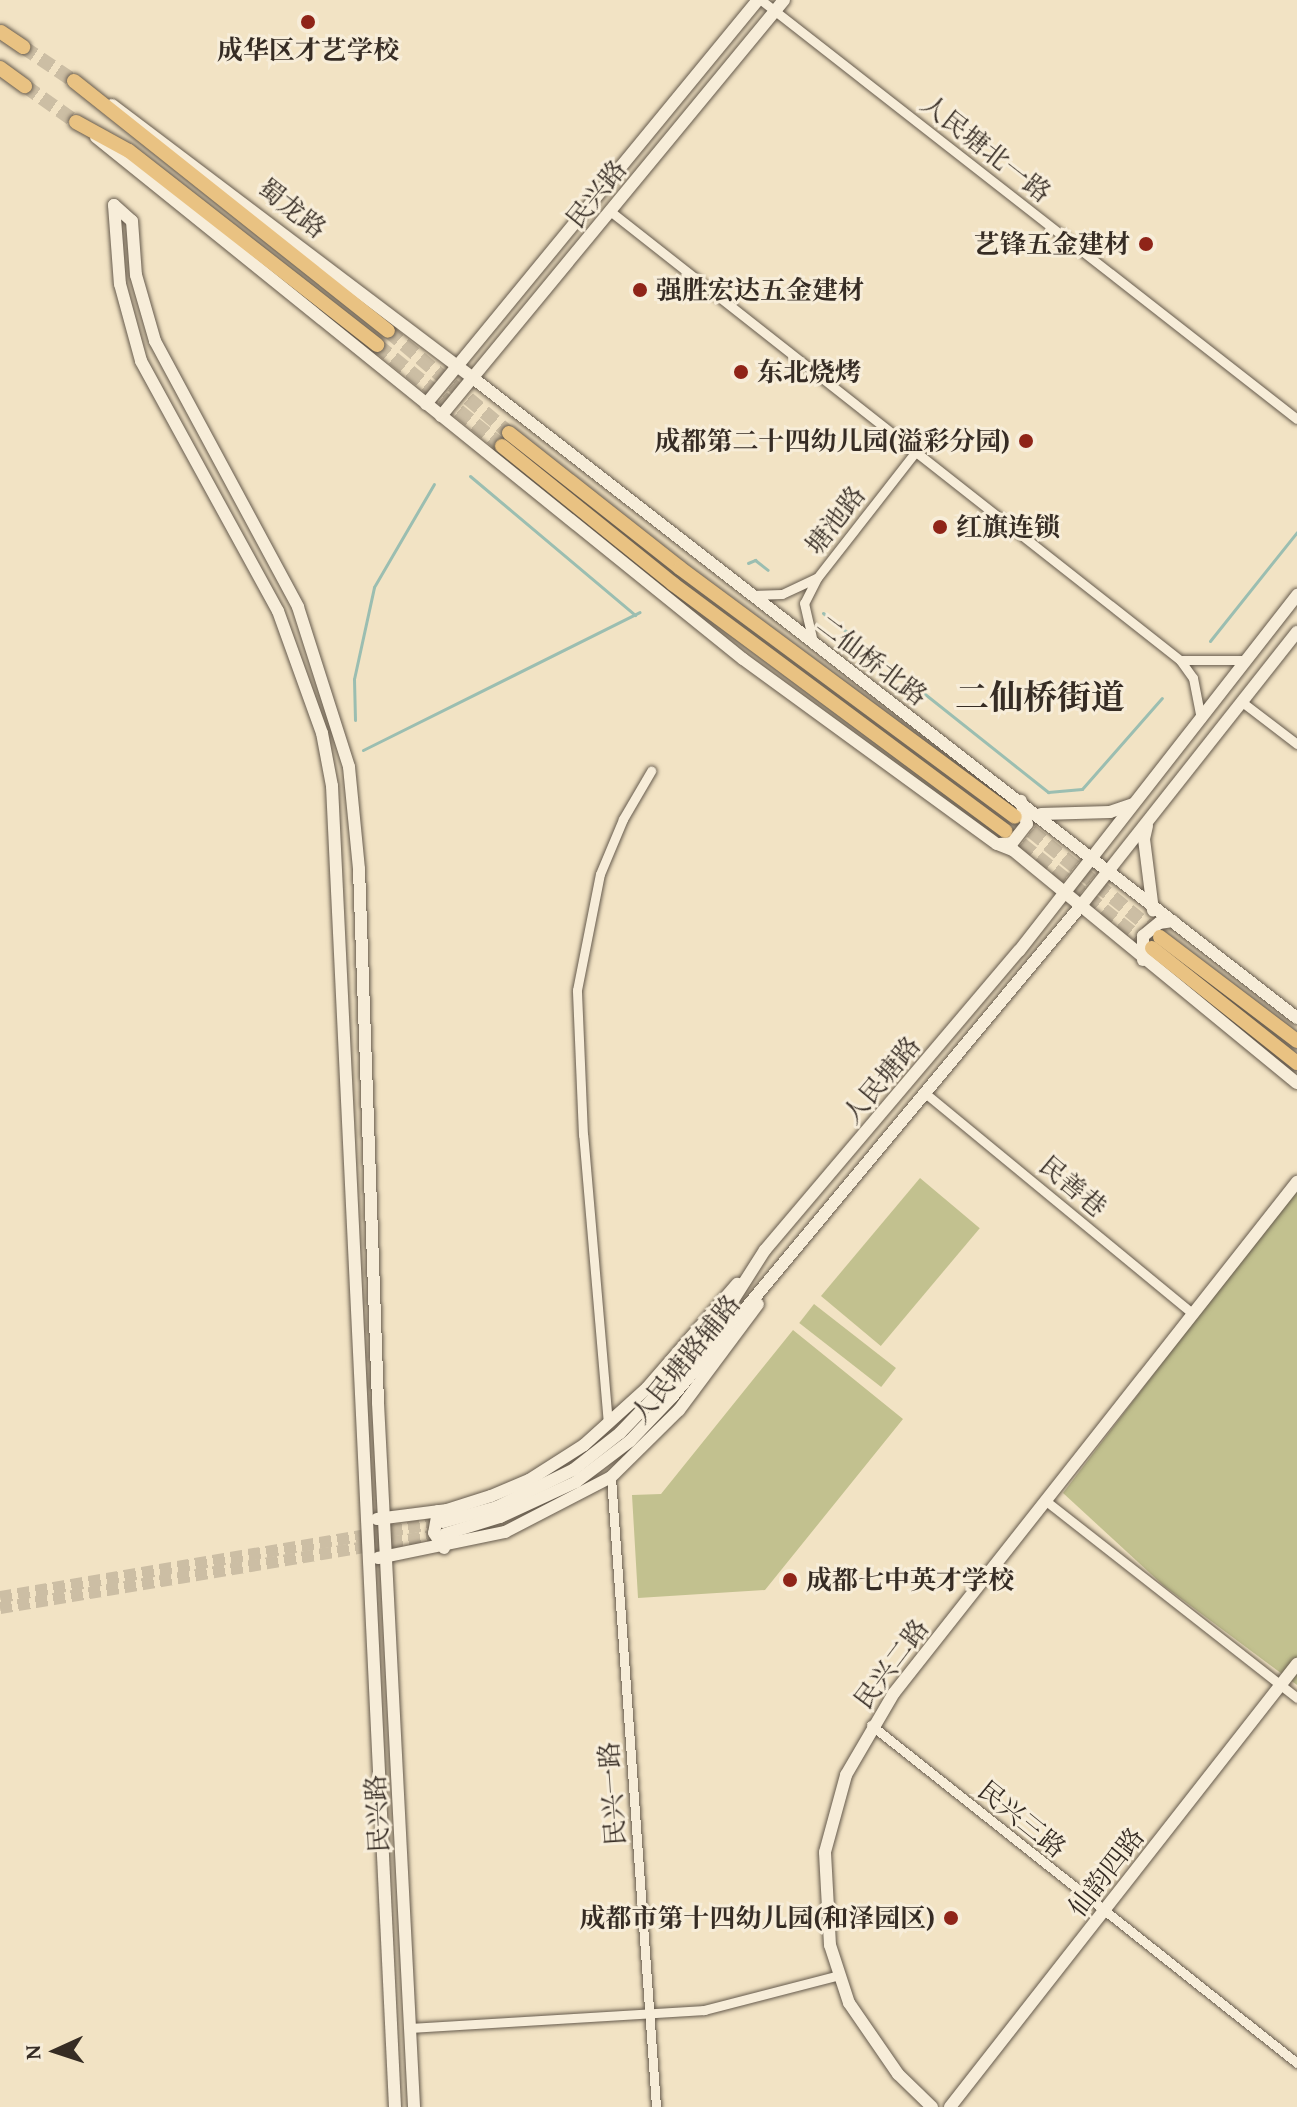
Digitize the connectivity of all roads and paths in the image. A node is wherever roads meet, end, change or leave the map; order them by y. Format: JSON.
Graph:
{"nodes":[{"id":1,"x":759,"y":0,"type":"edge"},
{"id":2,"x":784,"y":0,"type":"edge"},
{"id":3,"x":775,"y":11,"type":"junction"},
{"id":4,"x":1,"y":32,"type":"edge"},
{"id":5,"x":23,"y":47,"type":"tunnel mouth"},
{"id":6,"x":0,"y":68,"type":"edge"},
{"id":7,"x":74,"y":81,"type":"tunnel mouth"},
{"id":8,"x":25,"y":86,"type":"tunnel mouth"},
{"id":9,"x":93,"y":93,"type":"junction"},
{"id":10,"x":76,"y":122,"type":"tunnel mouth"},
{"id":11,"x":90,"y":133,"type":"junction"},
{"id":12,"x":610,"y":211,"type":"junction"},
{"id":13,"x":388,"y":331,"type":"tunnel mouth"},
{"id":14,"x":377,"y":345,"type":"tunnel mouth"},
{"id":15,"x":458,"y":366,"type":"junction"},
{"id":16,"x":473,"y":378,"type":"junction"},
{"id":17,"x":426,"y":404,"type":"junction"},
{"id":18,"x":441,"y":416,"type":"junction"},
{"id":19,"x":1297,"y":419,"type":"edge"},
{"id":20,"x":917,"y":450,"type":"junction"},
{"id":21,"x":817,"y":578,"type":"junction"},
{"id":22,"x":751,"y":595,"type":"junction"},
{"id":23,"x":1297,"y":595,"type":"edge"},
{"id":24,"x":1297,"y":632,"type":"edge"},
{"id":25,"x":815,"y":645,"type":"junction"},
{"id":26,"x":1180,"y":660,"type":"junction"},
{"id":27,"x":1246,"y":660,"type":"junction"},
{"id":28,"x":1242,"y":702,"type":"junction"},
{"id":29,"x":1201,"y":719,"type":"junction"},
{"id":30,"x":1297,"y":744,"type":"edge"},
{"id":31,"x":651,"y":771,"type":"dead end"},
{"id":32,"x":1021,"y":801,"type":"junction"},
{"id":33,"x":1136,"y":803,"type":"junction"},
{"id":34,"x":1039,"y":814,"type":"junction"},
{"id":35,"x":1015,"y":817,"type":"tunnel mouth"},
{"id":36,"x":1149,"y":819,"type":"junction"},
{"id":37,"x":1005,"y":831,"type":"tunnel mouth"},
{"id":38,"x":997,"y":844,"type":"junction"},
{"id":39,"x":1092,"y":857,"type":"junction"},
{"id":40,"x":1106,"y":873,"type":"junction"},
{"id":41,"x":1063,"y":893,"type":"junction"},
{"id":42,"x":1079,"y":908,"type":"junction"},
{"id":43,"x":1153,"y":910,"type":"junction"},
{"id":44,"x":1173,"y":921,"type":"junction"},
{"id":45,"x":1152,"y":948,"type":"junction"},
{"id":46,"x":1297,"y":1018,"type":"edge"},
{"id":47,"x":1297,"y":1041,"type":"edge"},
{"id":48,"x":1297,"y":1063,"type":"edge"},
{"id":49,"x":1297,"y":1083,"type":"edge"},
{"id":50,"x":925,"y":1093,"type":"junction"},
{"id":51,"x":1297,"y":1182,"type":"edge"},
{"id":52,"x":765,"y":1250,"type":"junction"},
{"id":53,"x":770,"y":1285,"type":"junction"},
{"id":54,"x":1193,"y":1314,"type":"junction"},
{"id":55,"x":608,"y":1424,"type":"junction"},
{"id":56,"x":611,"y":1477,"type":"junction"},
{"id":57,"x":1046,"y":1501,"type":"junction"},
{"id":58,"x":384,"y":1518,"type":"junction"},
{"id":59,"x":366,"y":1519,"type":"junction"},
{"id":60,"x":442,"y":1523,"type":"junction"},
{"id":61,"x":444,"y":1548,"type":"junction"},
{"id":62,"x":386,"y":1558,"type":"junction"},
{"id":63,"x":367,"y":1559,"type":"junction"},
{"id":64,"x":1297,"y":1664,"type":"edge"},
{"id":65,"x":1281,"y":1685,"type":"junction"},
{"id":66,"x":1297,"y":1698,"type":"edge"},
{"id":67,"x":871,"y":1725,"type":"junction"},
{"id":68,"x":1102,"y":1912,"type":"junction"},
{"id":69,"x":839,"y":1975,"type":"junction"},
{"id":70,"x":649,"y":2014,"type":"junction"},
{"id":71,"x":410,"y":2028,"type":"junction"},
{"id":72,"x":391,"y":2029,"type":"junction"},
{"id":73,"x":1297,"y":2063,"type":"edge"},
{"id":74,"x":395,"y":2107,"type":"edge"},
{"id":75,"x":414,"y":2107,"type":"edge"},
{"id":76,"x":656,"y":2107,"type":"edge"},
{"id":77,"x":932,"y":2107,"type":"edge"},
{"id":78,"x":950,"y":2107,"type":"edge"}],
"edges":[{"from":1,"to":3,"type":"street","name":"人民塘北一路"},
{"from":1,"to":15,"type":"main road","name":"民兴路"},
{"from":2,"to":3,"type":"main road","name":"民兴路"},
{"from":3,"to":12,"type":"main road","name":"民兴路"},
{"from":3,"to":19,"type":"street","name":"人民塘北一路"},
{"from":4,"to":5,"type":"main road"},
{"from":6,"to":8,"type":"main road"},
{"from":7,"to":9,"type":"main road","name":"蜀龙路"},
{"from":9,"to":13,"type":"main road","name":"蜀龙路"},
{"from":9,"to":15,"type":"main road","name":"蜀龙路"},
{"from":10,"to":11,"type":"main road"},
{"from":11,"to":14,"type":"main road"},
{"from":11,"to":17,"type":"main road"},
{"from":12,"to":16,"type":"main road","name":"民兴路"},
{"from":12,"to":20,"type":"street"},
{"from":15,"to":16,"type":"main road","name":"二仙桥北路"},
{"from":15,"to":17,"type":"main road","name":"民兴路"},
{"from":16,"to":18,"type":"main road","name":"民兴路"},
{"from":16,"to":22,"type":"main road","name":"二仙桥北路"},
{"from":17,"to":18,"type":"main road"},
{"from":18,"to":38,"type":"main road"},
{"from":20,"to":21,"type":"street","name":"塘池路"},
{"from":20,"to":26,"type":"street"},
{"from":21,"to":22,"type":"street"},
{"from":21,"to":25,"type":"street"},
{"from":22,"to":25,"type":"main road","name":"二仙桥北路"},
{"from":23,"to":27,"type":"main road","name":"人民塘路"},
{"from":24,"to":28,"type":"main road","name":"人民塘路"},
{"from":25,"to":32,"type":"main road","name":"二仙桥北路"},
{"from":26,"to":27,"type":"street"},
{"from":26,"to":29,"type":"street"},
{"from":27,"to":29,"type":"main road","name":"人民塘路"},
{"from":28,"to":30,"type":"street"},
{"from":28,"to":36,"type":"main road","name":"人民塘路"},
{"from":29,"to":33,"type":"main road","name":"人民塘路"},
{"from":31,"to":55,"type":"street"},
{"from":32,"to":34,"type":"main road","name":"二仙桥北路"},
{"from":32,"to":38,"type":"main road"},
{"from":33,"to":34,"type":"main road"},
{"from":33,"to":39,"type":"main road","name":"人民塘路"},
{"from":34,"to":39,"type":"main road","name":"二仙桥北路"},
{"from":35,"to":37,"type":"main road"},
{"from":36,"to":40,"type":"main road","name":"人民塘路"},
{"from":36,"to":43,"type":"main road"},
{"from":38,"to":41,"type":"main road"},
{"from":39,"to":40,"type":"main road","name":"二仙桥北路"},
{"from":39,"to":41,"type":"main road","name":"人民塘路"},
{"from":40,"to":42,"type":"main road","name":"人民塘路"},
{"from":40,"to":43,"type":"main road","name":"二仙桥北路"},
{"from":41,"to":42,"type":"main road"},
{"from":41,"to":52,"type":"main road","name":"人民塘路"},
{"from":42,"to":45,"type":"main road"},
{"from":42,"to":50,"type":"main road","name":"人民塘路"},
{"from":43,"to":44,"type":"main road","name":"二仙桥北路"},
{"from":44,"to":45,"type":"main road"},
{"from":44,"to":46,"type":"main road","name":"二仙桥北路"},
{"from":45,"to":47,"type":"main road"},
{"from":45,"to":48,"type":"main road"},
{"from":45,"to":49,"type":"main road"},
{"from":50,"to":53,"type":"main road","name":"人民塘路"},
{"from":50,"to":54,"type":"street","name":"民善巷"},
{"from":51,"to":54,"type":"main road","name":"民兴二路"},
{"from":52,"to":55,"type":"main road","name":"人民塘路辅路"},
{"from":52,"to":60,"type":"main road","name":"人民塘路"},
{"from":53,"to":56,"type":"main road","name":"人民塘路辅路"},
{"from":53,"to":60,"type":"main road","name":"人民塘路"},
{"from":54,"to":57,"type":"main road","name":"民兴二路"},
{"from":55,"to":60,"type":"main road","name":"人民塘路辅路"},
{"from":56,"to":61,"type":"main road","name":"人民塘路辅路"},
{"from":56,"to":70,"type":"street","name":"民兴一路"},
{"from":57,"to":65,"type":"street"},
{"from":57,"to":67,"type":"main road","name":"民兴二路"},
{"from":58,"to":59,"type":"main road","name":"人民塘路辅路"},
{"from":58,"to":59,"type":"main road","name":"民兴路"},
{"from":58,"to":60,"type":"main road","name":"人民塘路辅路"},
{"from":58,"to":62,"type":"main road","name":"民兴路"},
{"from":59,"to":63,"type":"main road","name":"民兴路"},
{"from":60,"to":61,"type":"main road"},
{"from":61,"to":62,"type":"main road","name":"人民塘路辅路"},
{"from":62,"to":63,"type":"main road","name":"人民塘路辅路"},
{"from":62,"to":71,"type":"main road","name":"民兴路"},
{"from":63,"to":72,"type":"main road","name":"民兴路"},
{"from":64,"to":65,"type":"main road","name":"仙韵四路"},
{"from":65,"to":66,"type":"street"},
{"from":65,"to":68,"type":"main road","name":"仙韵四路"},
{"from":67,"to":68,"type":"street","name":"民兴三路"},
{"from":67,"to":69,"type":"main road","name":"民兴二路"},
{"from":68,"to":73,"type":"street","name":"民兴三路"},
{"from":68,"to":78,"type":"main road","name":"仙韵四路"},
{"from":69,"to":70,"type":"street"},
{"from":69,"to":77,"type":"main road","name":"民兴二路"},
{"from":70,"to":71,"type":"street"},
{"from":70,"to":76,"type":"street","name":"民兴一路"},
{"from":71,"to":72,"type":"main road"},
{"from":71,"to":75,"type":"main road","name":"民兴路"},
{"from":72,"to":74,"type":"main road","name":"民兴路"}]}
